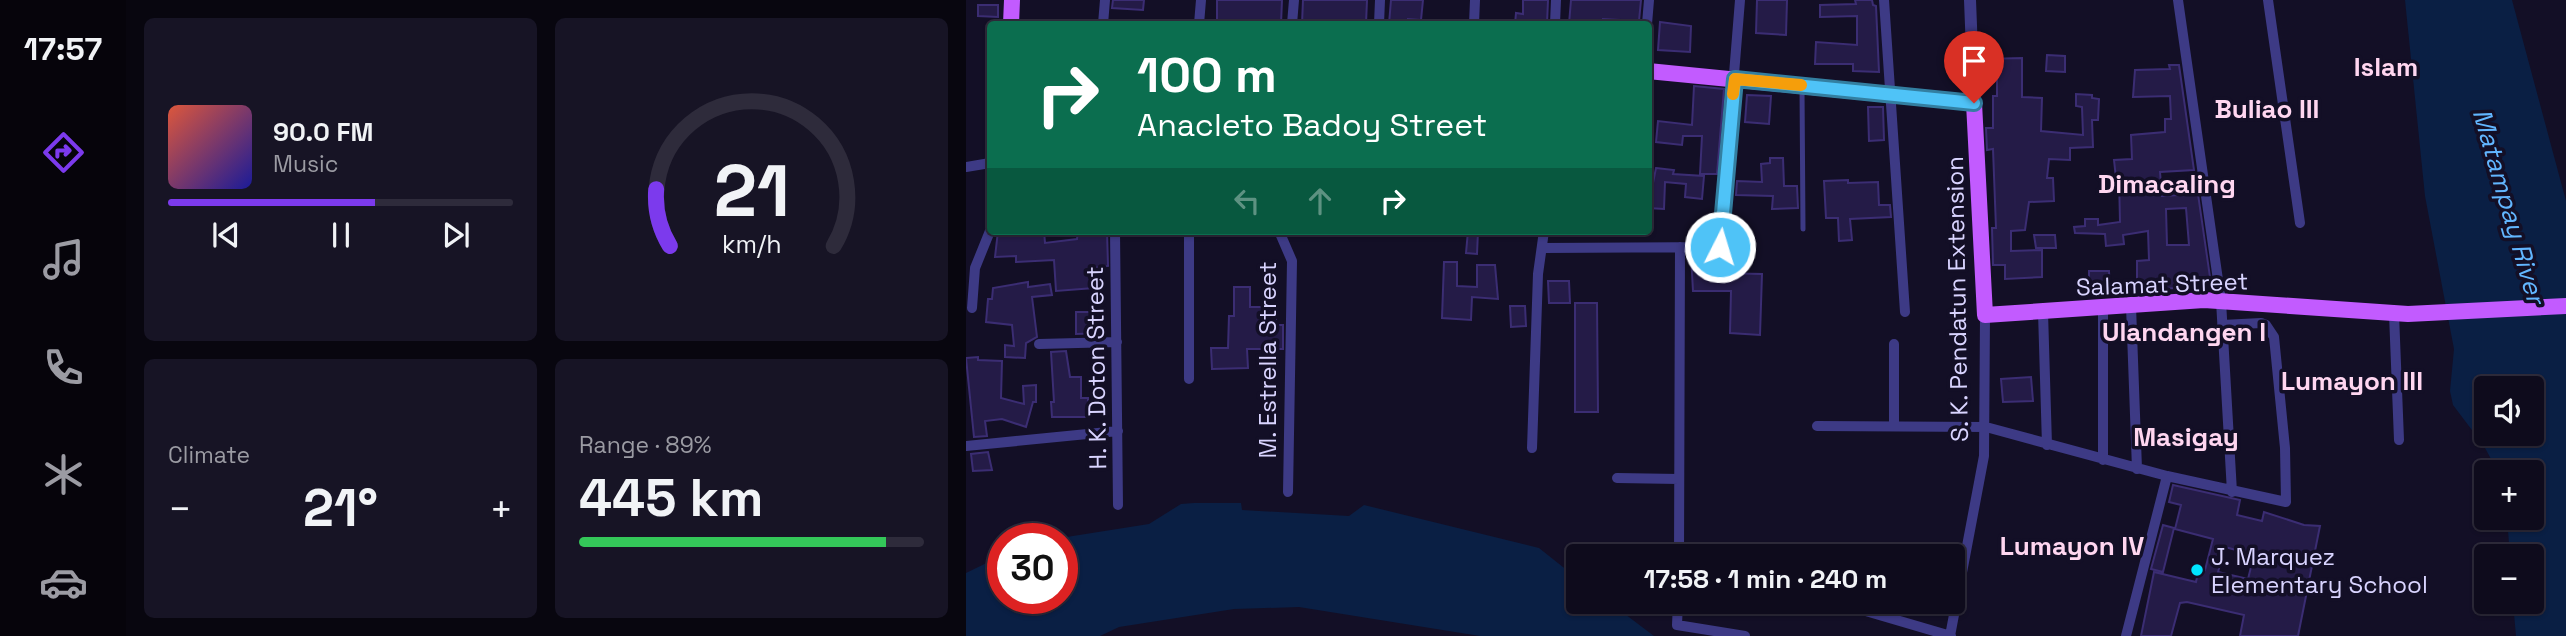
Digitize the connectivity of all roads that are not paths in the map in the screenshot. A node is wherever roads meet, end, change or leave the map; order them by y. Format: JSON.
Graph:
{"nodes":[{"id":1,"x":1012,"y":0,"type":"edge"},
{"id":2,"x":1105,"y":0,"type":"edge"},
{"id":3,"x":1201,"y":0,"type":"edge"},
{"id":4,"x":1294,"y":0,"type":"edge"},
{"id":5,"x":1380,"y":0,"type":"edge"},
{"id":6,"x":1475,"y":0,"type":"edge"},
{"id":7,"x":1556,"y":0,"type":"edge"},
{"id":8,"x":1648,"y":0,"type":"edge"},
{"id":9,"x":1740,"y":0,"type":"edge"},
{"id":10,"x":1884,"y":0,"type":"edge"},
{"id":11,"x":1970,"y":0,"type":"edge"},
{"id":12,"x":2178,"y":0,"type":"edge"},
{"id":13,"x":2268,"y":0,"type":"edge"},
{"id":14,"x":1011,"y":21,"type":"edge"},
{"id":15,"x":1103,"y":21,"type":"edge"},
{"id":16,"x":1199,"y":21,"type":"edge"},
{"id":17,"x":1292,"y":21,"type":"edge"},
{"id":18,"x":1379,"y":21,"type":"edge"},
{"id":19,"x":1474,"y":21,"type":"edge"},
{"id":20,"x":1555,"y":21,"type":"edge"},
{"id":21,"x":1647,"y":21,"type":"edge"},
{"id":22,"x":1652,"y":71,"type":"edge"},
{"id":23,"x":1735,"y":79,"type":"junction"},
{"id":24,"x":1802,"y":85,"type":"junction"},
{"id":25,"x":1889,"y":93,"type":"junction"},
{"id":26,"x":1974,"y":103,"type":"junction"},
{"id":27,"x":987,"y":164,"type":"edge"},
{"id":28,"x":966,"y":167,"type":"edge"},
{"id":29,"x":2300,"y":223,"type":"dead end"},
{"id":30,"x":1803,"y":229,"type":"dead end"},
{"id":31,"x":988,"y":235,"type":"edge"},
{"id":32,"x":1115,"y":235,"type":"edge"},
{"id":33,"x":1189,"y":235,"type":"edge"},
{"id":34,"x":1281,"y":235,"type":"edge"},
{"id":35,"x":1544,"y":235,"type":"edge"},
{"id":36,"x":1680,"y":247,"type":"junction"},
{"id":37,"x":1544,"y":248,"type":"junction"},
{"id":38,"x":2221,"y":301,"type":"junction"},
{"id":39,"x":2131,"y":306,"type":"junction"},
{"id":40,"x":2566,"y":306,"type":"edge"},
{"id":41,"x":972,"y":308,"type":"dead end"},
{"id":42,"x":2104,"y":308,"type":"junction"},
{"id":43,"x":1905,"y":312,"type":"dead end"},
{"id":44,"x":2043,"y":312,"type":"junction"},
{"id":45,"x":2394,"y":314,"type":"junction"},
{"id":46,"x":1985,"y":315,"type":"junction"},
{"id":47,"x":2222,"y":325,"type":"junction"},
{"id":48,"x":1117,"y":342,"type":"junction"},
{"id":49,"x":1040,"y":344,"type":"dead end"},
{"id":50,"x":1894,"y":344,"type":"dead end"},
{"id":51,"x":1189,"y":379,"type":"dead end"},
{"id":52,"x":1817,"y":426,"type":"dead end"},
{"id":53,"x":1894,"y":426,"type":"junction"},
{"id":54,"x":1986,"y":427,"type":"junction"},
{"id":55,"x":1118,"y":431,"type":"junction"},
{"id":56,"x":2399,"y":440,"type":"dead end"},
{"id":57,"x":2048,"y":445,"type":"junction"},
{"id":58,"x":966,"y":446,"type":"edge"},
{"id":59,"x":1532,"y":448,"type":"dead end"},
{"id":60,"x":2103,"y":460,"type":"junction"},
{"id":61,"x":2137,"y":469,"type":"junction"},
{"id":62,"x":2167,"y":477,"type":"junction"},
{"id":63,"x":1617,"y":478,"type":"dead end"},
{"id":64,"x":1679,"y":479,"type":"junction"},
{"id":65,"x":1288,"y":492,"type":"dead end"},
{"id":66,"x":2232,"y":492,"type":"junction"},
{"id":67,"x":1118,"y":505,"type":"dead end"},
{"id":68,"x":1679,"y":544,"type":"edge"},
{"id":69,"x":1677,"y":614,"type":"edge"},
{"id":70,"x":1876,"y":614,"type":"edge"},
{"id":71,"x":1745,"y":636,"type":"edge"},
{"id":72,"x":1951,"y":636,"type":"edge"},
{"id":73,"x":2126,"y":636,"type":"edge"}],
"edges":[{"from":1,"to":14,"type":"main road"},
{"from":2,"to":15,"type":"street"},
{"from":3,"to":16,"type":"street"},
{"from":4,"to":17,"type":"street"},
{"from":5,"to":18,"type":"street"},
{"from":6,"to":19,"type":"street"},
{"from":7,"to":20,"type":"street"},
{"from":8,"to":21,"type":"street"},
{"from":9,"to":23,"type":"street"},
{"from":10,"to":25,"type":"street"},
{"from":11,"to":26,"type":"street","name":"S. K. Pendatun Extension"},
{"from":12,"to":38,"type":"street"},
{"from":13,"to":29,"type":"street"},
{"from":22,"to":23,"type":"main road"},
{"from":23,"to":24,"type":"main road"},
{"from":23,"to":36,"type":"street"},
{"from":24,"to":25,"type":"main road"},
{"from":24,"to":30,"type":"lane"},
{"from":25,"to":26,"type":"main road"},
{"from":25,"to":43,"type":"street"},
{"from":26,"to":46,"type":"main road","name":"S. K. Pendatun Extension"},
{"from":27,"to":28,"type":"street"},
{"from":31,"to":41,"type":"street"},
{"from":32,"to":48,"type":"street","name":"H. K. Doton Street"},
{"from":33,"to":51,"type":"street"},
{"from":34,"to":65,"type":"street","name":"M. Estrella Street"},
{"from":35,"to":37,"type":"street"},
{"from":36,"to":37,"type":"street"},
{"from":36,"to":64,"type":"street"},
{"from":37,"to":59,"type":"street"},
{"from":38,"to":39,"type":"main road","name":"Salamat Street"},
{"from":38,"to":45,"type":"main road","name":"Salamat Street"},
{"from":38,"to":47,"type":"street"},
{"from":39,"to":42,"type":"main road","name":"Salamat Street"},
{"from":39,"to":61,"type":"street"},
{"from":40,"to":45,"type":"main road","name":"Salamat Street"},
{"from":42,"to":44,"type":"main road","name":"Salamat Street"},
{"from":42,"to":60,"type":"street"},
{"from":44,"to":46,"type":"main road","name":"Salamat Street"},
{"from":44,"to":57,"type":"street"},
{"from":45,"to":56,"type":"street"},
{"from":46,"to":54,"type":"street","name":"S. K. Pendatun Extension"},
{"from":47,"to":66,"type":"street"},
{"from":47,"to":66,"type":"street"},
{"from":48,"to":49,"type":"street"},
{"from":48,"to":55,"type":"street","name":"H. K. Doton Street"},
{"from":50,"to":53,"type":"street"},
{"from":52,"to":53,"type":"street"},
{"from":53,"to":54,"type":"street"},
{"from":54,"to":57,"type":"street"},
{"from":54,"to":72,"type":"street","name":"S. K. Pendatun Extension"},
{"from":55,"to":58,"type":"street"},
{"from":55,"to":67,"type":"street","name":"H. K. Doton Street"},
{"from":57,"to":60,"type":"street"},
{"from":60,"to":61,"type":"street"},
{"from":61,"to":62,"type":"street"},
{"from":62,"to":66,"type":"street"},
{"from":62,"to":73,"type":"street"},
{"from":63,"to":64,"type":"street"},
{"from":64,"to":68,"type":"street"},
{"from":69,"to":71,"type":"street"},
{"from":70,"to":72,"type":"street"}]}
